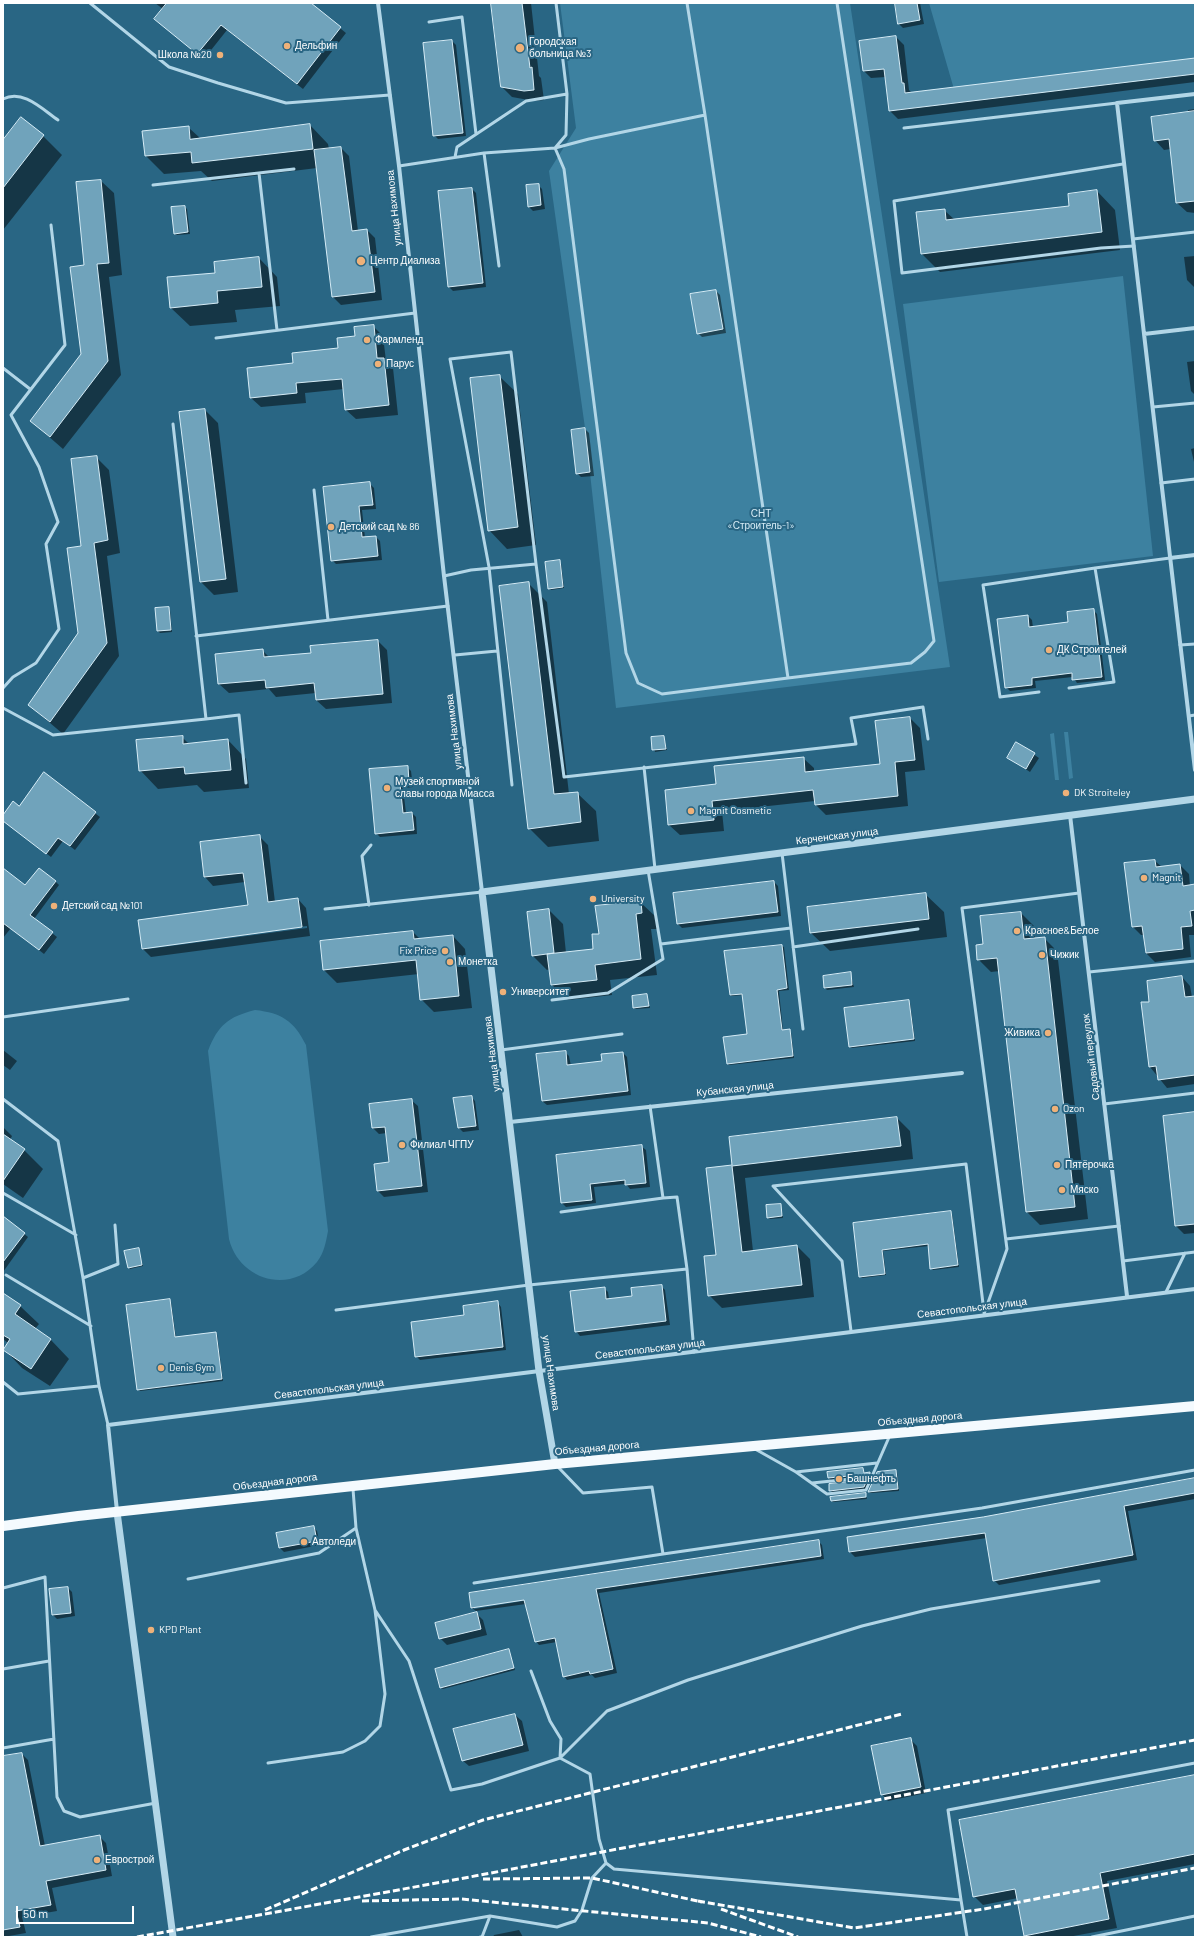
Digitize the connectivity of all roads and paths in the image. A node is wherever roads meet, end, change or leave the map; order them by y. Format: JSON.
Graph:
{"nodes":[{"id":1,"x":90,"y":3,"type":"edge"},
{"id":2,"x":378,"y":3,"type":"edge"},
{"id":3,"x":556,"y":3,"type":"edge"},
{"id":4,"x":687,"y":3,"type":"edge"},
{"id":5,"x":837,"y":3,"type":"edge"},
{"id":6,"x":429,"y":22,"type":"dead end"},
{"id":7,"x":567,"y":94,"type":"junction"},
{"id":8,"x":1195,"y":94,"type":"edge"},
{"id":9,"x":390,"y":96,"type":"junction"},
{"id":10,"x":3,"y":99,"type":"edge"},
{"id":11,"x":1117,"y":103,"type":"junction"},
{"id":12,"x":705,"y":115,"type":"junction"},
{"id":13,"x":58,"y":120,"type":"dead end"},
{"id":14,"x":904,"y":128,"type":"dead end"},
{"id":15,"x":476,"y":134,"type":"junction"},
{"id":16,"x":555,"y":148,"type":"junction"},
{"id":17,"x":484,"y":153,"type":"junction"},
{"id":18,"x":455,"y":158,"type":"junction"},
{"id":19,"x":1123,"y":164,"type":"junction"},
{"id":20,"x":399,"y":166,"type":"junction"},
{"id":21,"x":294,"y":169,"type":"dead end"},
{"id":22,"x":259,"y":173,"type":"junction"},
{"id":23,"x":153,"y":185,"type":"dead end"},
{"id":24,"x":51,"y":225,"type":"dead end"},
{"id":25,"x":1195,"y":232,"type":"edge"},
{"id":26,"x":1133,"y":239,"type":"junction"},
{"id":27,"x":1134,"y":246,"type":"junction"},
{"id":28,"x":499,"y":266,"type":"dead end"},
{"id":29,"x":415,"y":314,"type":"junction"},
{"id":30,"x":1195,"y":328,"type":"edge"},
{"id":31,"x":277,"y":330,"type":"junction"},
{"id":32,"x":1144,"y":334,"type":"junction"},
{"id":33,"x":216,"y":338,"type":"dead end"},
{"id":34,"x":3,"y":368,"type":"edge"},
{"id":35,"x":30,"y":389,"type":"junction"},
{"id":36,"x":1195,"y":403,"type":"edge"},
{"id":37,"x":1153,"y":407,"type":"junction"},
{"id":38,"x":173,"y":424,"type":"dead end"},
{"id":39,"x":1195,"y":479,"type":"edge"},
{"id":40,"x":1161,"y":483,"type":"junction"},
{"id":41,"x":314,"y":490,"type":"dead end"},
{"id":42,"x":1195,"y":555,"type":"edge"},
{"id":43,"x":1170,"y":558,"type":"junction"},
{"id":44,"x":536,"y":564,"type":"junction"},
{"id":45,"x":489,"y":568,"type":"junction"},
{"id":46,"x":1095,"y":568,"type":"junction"},
{"id":47,"x":444,"y":576,"type":"junction"},
{"id":48,"x":449,"y":606,"type":"junction"},
{"id":49,"x":328,"y":620,"type":"junction"},
{"id":50,"x":196,"y":636,"type":"junction"},
{"id":51,"x":1195,"y":644,"type":"edge"},
{"id":52,"x":1180,"y":645,"type":"junction"},
{"id":53,"x":497,"y":651,"type":"junction"},
{"id":54,"x":455,"y":655,"type":"junction"},
{"id":55,"x":788,"y":678,"type":"junction"},
{"id":56,"x":3,"y":688,"type":"edge"},
{"id":57,"x":1069,"y":688,"type":"dead end"},
{"id":58,"x":1039,"y":692,"type":"dead end"},
{"id":59,"x":3,"y":708,"type":"edge"},
{"id":60,"x":1195,"y":715,"type":"edge"},
{"id":61,"x":1189,"y":716,"type":"junction"},
{"id":62,"x":206,"y":719,"type":"junction"},
{"id":63,"x":928,"y":739,"type":"dead end"},
{"id":64,"x":644,"y":767,"type":"junction"},
{"id":65,"x":1195,"y":770,"type":"edge"},
{"id":66,"x":246,"y":783,"type":"dead end"},
{"id":67,"x":512,"y":785,"type":"dead end"},
{"id":68,"x":1195,"y":799,"type":"edge"},
{"id":69,"x":1070,"y":815,"type":"junction"},
{"id":70,"x":371,"y":845,"type":"dead end"},
{"id":71,"x":782,"y":853,"type":"junction"},
{"id":72,"x":652,"y":870,"type":"junction"},
{"id":73,"x":482,"y":892,"type":"junction"},
{"id":74,"x":1079,"y":893,"type":"junction"},
{"id":75,"x":369,"y":905,"type":"junction"},
{"id":76,"x":325,"y":909,"type":"dead end"},
{"id":77,"x":791,"y":928,"type":"junction"},
{"id":78,"x":918,"y":929,"type":"dead end"},
{"id":79,"x":661,"y":944,"type":"junction"},
{"id":80,"x":793,"y":947,"type":"junction"},
{"id":81,"x":1195,"y":961,"type":"edge"},
{"id":82,"x":1089,"y":972,"type":"junction"},
{"id":83,"x":128,"y":999,"type":"dead end"},
{"id":84,"x":552,"y":1000,"type":"dead end"},
{"id":85,"x":3,"y":1017,"type":"edge"},
{"id":86,"x":802,"y":1029,"type":"dead end"},
{"id":87,"x":622,"y":1034,"type":"dead end"},
{"id":88,"x":501,"y":1050,"type":"junction"},
{"id":89,"x":962,"y":1073,"type":"dead end"},
{"id":90,"x":1195,"y":1093,"type":"edge"},
{"id":91,"x":3,"y":1099,"type":"edge"},
{"id":92,"x":1104,"y":1104,"type":"junction"},
{"id":93,"x":650,"y":1106,"type":"junction"},
{"id":94,"x":510,"y":1122,"type":"junction"},
{"id":95,"x":3,"y":1193,"type":"edge"},
{"id":96,"x":663,"y":1198,"type":"junction"},
{"id":97,"x":561,"y":1212,"type":"dead end"},
{"id":98,"x":115,"y":1224,"type":"dead end"},
{"id":99,"x":1119,"y":1226,"type":"junction"},
{"id":100,"x":76,"y":1235,"type":"junction"},
{"id":101,"x":1006,"y":1239,"type":"junction"},
{"id":102,"x":1195,"y":1252,"type":"edge"},
{"id":103,"x":1185,"y":1253,"type":"junction"},
{"id":104,"x":1123,"y":1261,"type":"junction"},
{"id":105,"x":687,"y":1269,"type":"junction"},
{"id":106,"x":6,"y":1275,"type":"dead end"},
{"id":107,"x":83,"y":1278,"type":"junction"},
{"id":108,"x":529,"y":1285,"type":"junction"},
{"id":109,"x":1195,"y":1289,"type":"edge"},
{"id":110,"x":1166,"y":1292,"type":"junction"},
{"id":111,"x":1127,"y":1296,"type":"junction"},
{"id":112,"x":336,"y":1310,"type":"dead end"},
{"id":113,"x":984,"y":1314,"type":"junction"},
{"id":114,"x":91,"y":1326,"type":"junction"},
{"id":115,"x":851,"y":1331,"type":"junction"},
{"id":116,"x":694,"y":1352,"type":"junction"},
{"id":117,"x":539,"y":1371,"type":"junction"},
{"id":118,"x":3,"y":1382,"type":"edge"},
{"id":119,"x":99,"y":1386,"type":"junction"},
{"id":120,"x":1195,"y":1406,"type":"edge"},
{"id":121,"x":108,"y":1425,"type":"junction"},
{"id":122,"x":891,"y":1433,"type":"junction"},
{"id":123,"x":750,"y":1446,"type":"junction"},
{"id":124,"x":877,"y":1463,"type":"junction"},
{"id":125,"x":555,"y":1464,"type":"junction"},
{"id":126,"x":1195,"y":1470,"type":"edge"},
{"id":127,"x":796,"y":1472,"type":"junction"},
{"id":128,"x":871,"y":1477,"type":"junction"},
{"id":129,"x":812,"y":1484,"type":"junction"},
{"id":130,"x":353,"y":1485,"type":"junction"},
{"id":131,"x":117,"y":1512,"type":"junction"},
{"id":132,"x":3,"y":1526,"type":"edge"},
{"id":133,"x":356,"y":1528,"type":"junction"},
{"id":134,"x":663,"y":1554,"type":"junction"},
{"id":135,"x":188,"y":1579,"type":"dead end"},
{"id":136,"x":1099,"y":1581,"type":"dead end"},
{"id":137,"x":474,"y":1583,"type":"dead end"},
{"id":138,"x":3,"y":1588,"type":"edge"},
{"id":139,"x":375,"y":1610,"type":"junction"},
{"id":140,"x":50,"y":1661,"type":"junction"},
{"id":141,"x":3,"y":1669,"type":"edge"},
{"id":142,"x":531,"y":1671,"type":"dead end"},
{"id":143,"x":54,"y":1739,"type":"junction"},
{"id":144,"x":3,"y":1748,"type":"edge"},
{"id":145,"x":560,"y":1758,"type":"junction"},
{"id":146,"x":268,"y":1762,"type":"dead end"},
{"id":147,"x":1195,"y":1763,"type":"edge"},
{"id":148,"x":156,"y":1803,"type":"junction"},
{"id":149,"x":606,"y":1863,"type":"junction"},
{"id":150,"x":960,"y":1900,"type":"junction"},
{"id":151,"x":490,"y":1916,"type":"junction"},
{"id":152,"x":1195,"y":1916,"type":"edge"},
{"id":153,"x":173,"y":1937,"type":"edge"},
{"id":154,"x":371,"y":1937,"type":"edge"},
{"id":155,"x":480,"y":1937,"type":"edge"},
{"id":156,"x":967,"y":1937,"type":"edge"},
{"id":157,"x":1092,"y":1937,"type":"edge"}],
"edges":[{"from":1,"to":9,"type":"lane"},
{"from":2,"to":9,"type":"street","name":"улица Нахимова"},
{"from":3,"to":7,"type":"lane"},
{"from":4,"to":12,"type":"lane"},
{"from":5,"to":55,"type":"lane"},
{"from":6,"to":15,"type":"lane"},
{"from":7,"to":15,"type":"lane"},
{"from":7,"to":16,"type":"lane"},
{"from":8,"to":11,"type":"street"},
{"from":9,"to":20,"type":"street","name":"улица Нахимова"},
{"from":10,"to":13,"type":"lane"},
{"from":11,"to":14,"type":"lane"},
{"from":11,"to":19,"type":"street"},
{"from":12,"to":16,"type":"lane"},
{"from":12,"to":55,"type":"lane"},
{"from":15,"to":18,"type":"lane"},
{"from":16,"to":17,"type":"lane"},
{"from":16,"to":55,"type":"lane"},
{"from":17,"to":18,"type":"lane"},
{"from":17,"to":28,"type":"lane"},
{"from":18,"to":20,"type":"lane"},
{"from":19,"to":26,"type":"street"},
{"from":19,"to":27,"type":"lane"},
{"from":20,"to":29,"type":"street","name":"улица Нахимова"},
{"from":21,"to":22,"type":"lane"},
{"from":22,"to":23,"type":"lane"},
{"from":22,"to":31,"type":"lane"},
{"from":24,"to":35,"type":"lane"},
{"from":25,"to":26,"type":"lane"},
{"from":26,"to":27,"type":"street"},
{"from":27,"to":32,"type":"street"},
{"from":29,"to":31,"type":"lane"},
{"from":29,"to":47,"type":"street","name":"улица Нахимова"},
{"from":30,"to":32,"type":"street"},
{"from":31,"to":33,"type":"lane"},
{"from":32,"to":37,"type":"street"},
{"from":34,"to":35,"type":"lane"},
{"from":35,"to":56,"type":"lane"},
{"from":36,"to":37,"type":"lane"},
{"from":37,"to":40,"type":"street"},
{"from":38,"to":50,"type":"lane"},
{"from":39,"to":40,"type":"lane"},
{"from":40,"to":43,"type":"street"},
{"from":41,"to":49,"type":"lane"},
{"from":42,"to":43,"type":"street"},
{"from":43,"to":46,"type":"lane"},
{"from":43,"to":52,"type":"street"},
{"from":44,"to":45,"type":"lane"},
{"from":44,"to":45,"type":"lane"},
{"from":44,"to":64,"type":"lane"},
{"from":45,"to":47,"type":"lane"},
{"from":45,"to":53,"type":"lane"},
{"from":46,"to":57,"type":"lane"},
{"from":46,"to":58,"type":"lane"},
{"from":47,"to":48,"type":"street","name":"улица Нахимова"},
{"from":48,"to":49,"type":"lane"},
{"from":48,"to":54,"type":"street","name":"улица Нахимова"},
{"from":49,"to":50,"type":"lane"},
{"from":50,"to":62,"type":"lane"},
{"from":51,"to":52,"type":"lane"},
{"from":52,"to":61,"type":"street"},
{"from":53,"to":54,"type":"lane"},
{"from":53,"to":67,"type":"lane"},
{"from":54,"to":73,"type":"street","name":"улица Нахимова"},
{"from":59,"to":62,"type":"lane"},
{"from":60,"to":61,"type":"lane"},
{"from":61,"to":65,"type":"street"},
{"from":62,"to":66,"type":"lane"},
{"from":63,"to":64,"type":"lane"},
{"from":64,"to":72,"type":"lane"},
{"from":68,"to":69,"type":"street","name":"Керченская улица"},
{"from":69,"to":71,"type":"street","name":"Керченская улица"},
{"from":69,"to":74,"type":"street","name":"Садовый переулок"},
{"from":70,"to":75,"type":"lane"},
{"from":71,"to":72,"type":"street","name":"Керченская улица"},
{"from":71,"to":77,"type":"lane"},
{"from":72,"to":73,"type":"street","name":"Керченская улица"},
{"from":72,"to":79,"type":"lane"},
{"from":73,"to":75,"type":"lane"},
{"from":73,"to":88,"type":"street","name":"улица Нахимова"},
{"from":74,"to":82,"type":"street","name":"Садовый переулок"},
{"from":74,"to":101,"type":"lane"},
{"from":75,"to":76,"type":"lane"},
{"from":77,"to":79,"type":"lane"},
{"from":77,"to":80,"type":"lane"},
{"from":78,"to":80,"type":"lane"},
{"from":79,"to":84,"type":"lane"},
{"from":80,"to":86,"type":"lane"},
{"from":81,"to":82,"type":"lane"},
{"from":82,"to":92,"type":"street","name":"Садовый переулок"},
{"from":83,"to":85,"type":"lane"},
{"from":87,"to":88,"type":"lane"},
{"from":88,"to":94,"type":"street","name":"улица Нахимова"},
{"from":89,"to":93,"type":"street","name":"Кубанская улица"},
{"from":90,"to":92,"type":"lane"},
{"from":91,"to":100,"type":"lane"},
{"from":92,"to":99,"type":"street","name":"Садовый переулок"},
{"from":93,"to":94,"type":"street","name":"Кубанская улица"},
{"from":93,"to":96,"type":"lane"},
{"from":94,"to":108,"type":"street","name":"улица Нахимова"},
{"from":95,"to":100,"type":"lane"},
{"from":96,"to":97,"type":"lane"},
{"from":96,"to":105,"type":"lane"},
{"from":98,"to":107,"type":"lane"},
{"from":99,"to":101,"type":"lane"},
{"from":99,"to":104,"type":"street","name":"Садовый переулок"},
{"from":100,"to":107,"type":"lane"},
{"from":101,"to":113,"type":"lane"},
{"from":102,"to":103,"type":"lane"},
{"from":103,"to":104,"type":"lane"},
{"from":103,"to":110,"type":"lane"},
{"from":104,"to":111,"type":"street","name":"Садовый переулок"},
{"from":105,"to":108,"type":"lane"},
{"from":105,"to":116,"type":"lane"},
{"from":106,"to":114,"type":"lane"},
{"from":107,"to":114,"type":"lane"},
{"from":108,"to":112,"type":"lane"},
{"from":108,"to":117,"type":"street","name":"улица Нахимова"},
{"from":109,"to":110,"type":"street","name":"Севастопольская улица"},
{"from":110,"to":111,"type":"street","name":"Севастопольская улица"},
{"from":111,"to":113,"type":"street","name":"Севастопольская улица"},
{"from":113,"to":115,"type":"street","name":"Севастопольская улица"},
{"from":113,"to":115,"type":"lane"},
{"from":114,"to":119,"type":"lane"},
{"from":115,"to":116,"type":"street","name":"Севастопольская улица"},
{"from":116,"to":117,"type":"street","name":"Севастопольская улица"},
{"from":117,"to":121,"type":"street","name":"Севастопольская улица"},
{"from":117,"to":125,"type":"street","name":"улица Нахимова"},
{"from":118,"to":119,"type":"lane"},
{"from":119,"to":121,"type":"lane"},
{"from":120,"to":122,"type":"main road","name":"Объездная дорога"},
{"from":121,"to":131,"type":"street"},
{"from":122,"to":123,"type":"main road","name":"Объездная дорога"},
{"from":122,"to":124,"type":"lane"},
{"from":123,"to":125,"type":"main road","name":"Объездная дорога"},
{"from":123,"to":127,"type":"lane"},
{"from":124,"to":127,"type":"lane"},
{"from":124,"to":128,"type":"lane"},
{"from":125,"to":130,"type":"main road","name":"Объездная дорога"},
{"from":125,"to":134,"type":"lane"},
{"from":126,"to":134,"type":"lane"},
{"from":127,"to":129,"type":"lane"},
{"from":128,"to":129,"type":"lane"},
{"from":128,"to":129,"type":"lane"},
{"from":130,"to":131,"type":"main road","name":"Объездная дорога"},
{"from":130,"to":133,"type":"lane"},
{"from":131,"to":132,"type":"main road","name":"Объездная дорога"},
{"from":131,"to":148,"type":"street"},
{"from":133,"to":135,"type":"lane"},
{"from":133,"to":139,"type":"lane"},
{"from":134,"to":137,"type":"lane"},
{"from":136,"to":145,"type":"lane"},
{"from":138,"to":140,"type":"lane"},
{"from":139,"to":145,"type":"lane"},
{"from":139,"to":146,"type":"lane"},
{"from":140,"to":141,"type":"lane"},
{"from":140,"to":143,"type":"lane"},
{"from":142,"to":145,"type":"lane"},
{"from":143,"to":144,"type":"lane"},
{"from":143,"to":148,"type":"lane"},
{"from":145,"to":149,"type":"lane"},
{"from":147,"to":150,"type":"lane"},
{"from":148,"to":153,"type":"street"},
{"from":149,"to":150,"type":"lane"},
{"from":149,"to":151,"type":"lane"},
{"from":150,"to":156,"type":"lane"},
{"from":151,"to":154,"type":"lane"},
{"from":151,"to":155,"type":"lane"},
{"from":152,"to":157,"type":"lane"}]}
